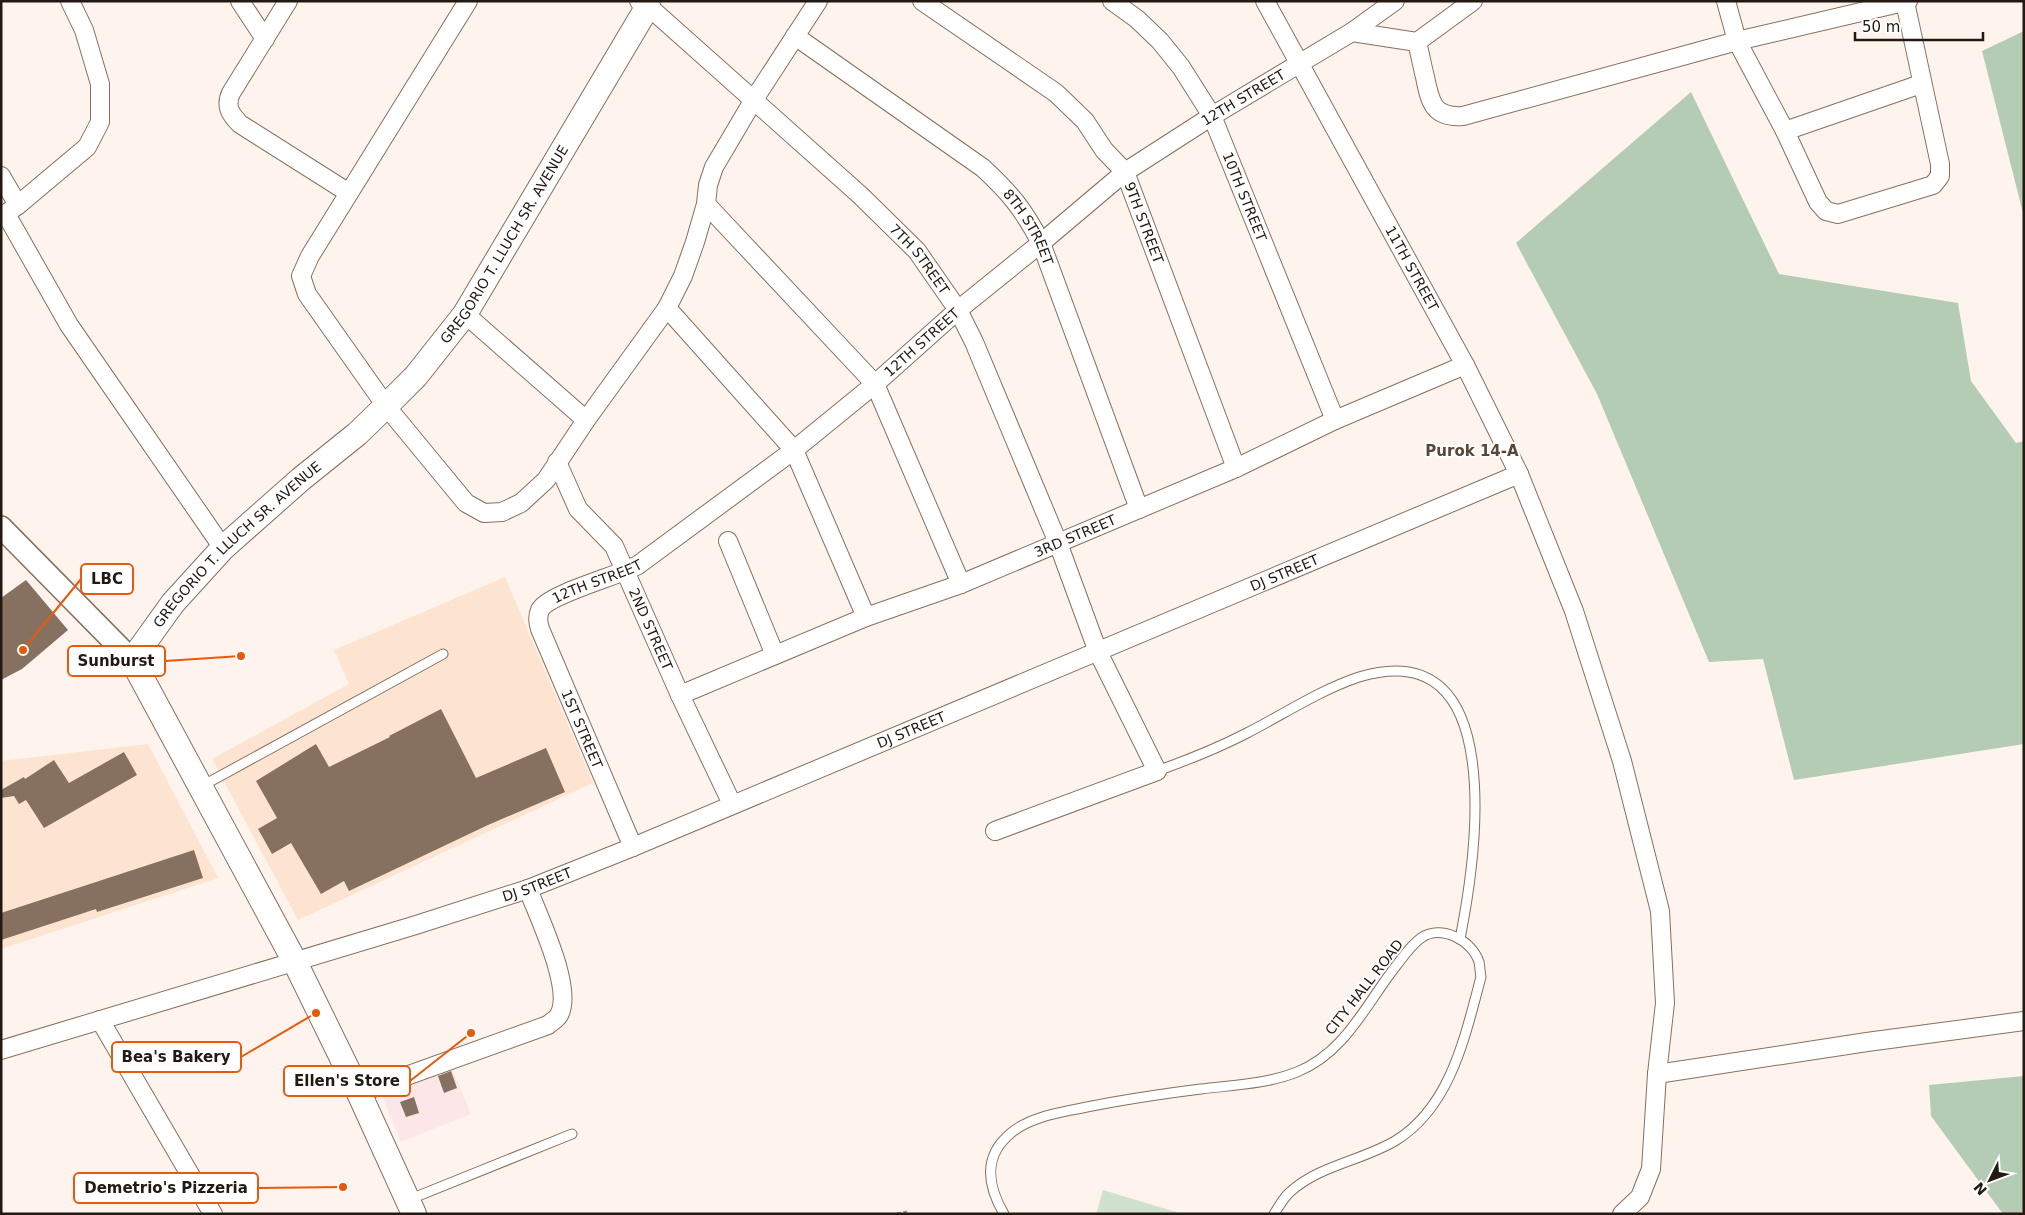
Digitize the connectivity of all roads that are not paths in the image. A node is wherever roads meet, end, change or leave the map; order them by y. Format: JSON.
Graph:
{"nodes":[{"id":1,"x":70,"y":1,"type":"edge"},
{"id":2,"x":240,"y":1,"type":"edge"},
{"id":3,"x":288,"y":1,"type":"edge"},
{"id":4,"x":468,"y":1,"type":"edge"},
{"id":5,"x":818,"y":1,"type":"edge"},
{"id":6,"x":922,"y":1,"type":"edge"},
{"id":7,"x":1112,"y":1,"type":"edge"},
{"id":8,"x":1266,"y":1,"type":"edge"},
{"id":9,"x":1395,"y":1,"type":"edge"},
{"id":10,"x":1472,"y":1,"type":"edge"},
{"id":11,"x":1726,"y":1,"type":"edge"},
{"id":12,"x":646,"y":2,"type":"edge"},
{"id":13,"x":1906,"y":2,"type":"edge"},
{"id":14,"x":1352,"y":32,"type":"junction"},
{"id":15,"x":795,"y":36,"type":"junction"},
{"id":16,"x":265,"y":39,"type":"junction"},
{"id":17,"x":1737,"y":41,"type":"junction"},
{"id":18,"x":1417,"y":42,"type":"junction"},
{"id":19,"x":1299,"y":65,"type":"junction"},
{"id":20,"x":1921,"y":84,"type":"junction"},
{"id":21,"x":753,"y":100,"type":"junction"},
{"id":22,"x":1212,"y":116,"type":"junction"},
{"id":23,"x":1785,"y":130,"type":"junction"},
{"id":24,"x":1125,"y":172,"type":"junction"},
{"id":25,"x":1,"y":176,"type":"edge"},
{"id":26,"x":349,"y":193,"type":"junction"},
{"id":27,"x":706,"y":204,"type":"junction"},
{"id":28,"x":9,"y":212,"type":"edge"},
{"id":29,"x":1041,"y":243,"type":"junction"},
{"id":30,"x":668,"y":308,"type":"junction"},
{"id":31,"x":958,"y":310,"type":"junction"},
{"id":32,"x":465,"y":314,"type":"junction"},
{"id":33,"x":1465,"y":365,"type":"junction"},
{"id":34,"x":875,"y":384,"type":"junction"},
{"id":35,"x":386,"y":406,"type":"junction"},
{"id":36,"x":586,"y":420,"type":"junction"},
{"id":37,"x":1334,"y":420,"type":"junction"},
{"id":38,"x":794,"y":450,"type":"junction"},
{"id":39,"x":557,"y":462,"type":"junction"},
{"id":40,"x":1236,"y":468,"type":"junction"},
{"id":41,"x":1519,"y":474,"type":"junction"},
{"id":42,"x":1139,"y":509,"type":"junction"},
{"id":43,"x":1,"y":527,"type":"edge"},
{"id":44,"x":728,"y":541,"type":"dead end"},
{"id":45,"x":1058,"y":543,"type":"junction"},
{"id":46,"x":223,"y":548,"type":"junction"},
{"id":47,"x":626,"y":571,"type":"junction"},
{"id":48,"x":961,"y":584,"type":"junction"},
{"id":49,"x":540,"y":610,"type":"joint"},
{"id":50,"x":866,"y":617,"type":"junction"},
{"id":51,"x":1098,"y":652,"type":"junction"},
{"id":52,"x":443,"y":654,"type":"dead end"},
{"id":53,"x":775,"y":655,"type":"junction"},
{"id":54,"x":132,"y":660,"type":"junction"},
{"id":55,"x":680,"y":695,"type":"junction"},
{"id":56,"x":1157,"y":772,"type":"junction"},
{"id":57,"x":200,"y":787,"type":"junction"},
{"id":58,"x":732,"y":804,"type":"junction"},
{"id":59,"x":995,"y":830,"type":"dead end"},
{"id":60,"x":633,"y":847,"type":"junction"},
{"id":61,"x":528,"y":888,"type":"junction"},
{"id":62,"x":1460,"y":939,"type":"junction"},
{"id":63,"x":294,"y":960,"type":"junction"},
{"id":64,"x":100,"y":1020,"type":"junction"},
{"id":65,"x":2024,"y":1021,"type":"edge"},
{"id":66,"x":1,"y":1050,"type":"edge"},
{"id":67,"x":1657,"y":1074,"type":"junction"},
{"id":68,"x":359,"y":1093,"type":"junction"},
{"id":69,"x":572,"y":1134,"type":"dead end"},
{"id":70,"x":411,"y":1207,"type":"edge"},
{"id":71,"x":213,"y":1214,"type":"edge"},
{"id":72,"x":1004,"y":1214,"type":"edge"},
{"id":73,"x":1274,"y":1214,"type":"edge"},
{"id":74,"x":1622,"y":1214,"type":"edge"}],
"edges":[{"from":1,"to":28,"type":"street"},
{"from":2,"to":16,"type":"street"},
{"from":3,"to":16,"type":"street"},
{"from":4,"to":26,"type":"street"},
{"from":5,"to":15,"type":"street"},
{"from":6,"to":24,"type":"street","name":"9TH STREET"},
{"from":7,"to":22,"type":"street","name":"10TH STREET"},
{"from":8,"to":19,"type":"street","name":"11TH STREET"},
{"from":9,"to":14,"type":"street","name":"12TH STREET"},
{"from":10,"to":18,"type":"street"},
{"from":11,"to":17,"type":"street"},
{"from":12,"to":21,"type":"street","name":"7TH STREET"},
{"from":12,"to":32,"type":"main road","name":"GREGORIO T. LLUCH SR. AVENUE"},
{"from":13,"to":17,"type":"street"},
{"from":13,"to":20,"type":"street"},
{"from":14,"to":18,"type":"street"},
{"from":14,"to":19,"type":"street","name":"12TH STREET"},
{"from":15,"to":21,"type":"street"},
{"from":15,"to":29,"type":"street","name":"8TH STREET"},
{"from":16,"to":26,"type":"street"},
{"from":17,"to":18,"type":"street"},
{"from":17,"to":23,"type":"street"},
{"from":19,"to":22,"type":"street","name":"12TH STREET"},
{"from":19,"to":33,"type":"street","name":"11TH STREET"},
{"from":20,"to":23,"type":"street"},
{"from":20,"to":23,"type":"street"},
{"from":21,"to":27,"type":"street"},
{"from":21,"to":31,"type":"street","name":"7TH STREET"},
{"from":22,"to":24,"type":"street","name":"12TH STREET"},
{"from":22,"to":37,"type":"street","name":"10TH STREET"},
{"from":24,"to":29,"type":"street","name":"12TH STREET"},
{"from":24,"to":40,"type":"street","name":"9TH STREET"},
{"from":25,"to":28,"type":"street"},
{"from":26,"to":35,"type":"street"},
{"from":27,"to":30,"type":"street"},
{"from":27,"to":34,"type":"street"},
{"from":28,"to":46,"type":"street"},
{"from":29,"to":31,"type":"street","name":"12TH STREET"},
{"from":29,"to":42,"type":"street","name":"8TH STREET"},
{"from":30,"to":36,"type":"street"},
{"from":30,"to":38,"type":"street"},
{"from":31,"to":34,"type":"street","name":"12TH STREET"},
{"from":31,"to":45,"type":"street","name":"7TH STREET"},
{"from":32,"to":35,"type":"main road","name":"GREGORIO T. LLUCH SR. AVENUE"},
{"from":32,"to":36,"type":"street"},
{"from":33,"to":37,"type":"street","name":"3RD STREET"},
{"from":33,"to":41,"type":"street","name":"11TH STREET"},
{"from":34,"to":38,"type":"street","name":"12TH STREET"},
{"from":34,"to":48,"type":"street"},
{"from":35,"to":39,"type":"street"},
{"from":35,"to":46,"type":"main road","name":"GREGORIO T. LLUCH SR. AVENUE"},
{"from":36,"to":39,"type":"street"},
{"from":37,"to":40,"type":"street","name":"3RD STREET"},
{"from":38,"to":47,"type":"street","name":"12TH STREET"},
{"from":38,"to":50,"type":"street"},
{"from":39,"to":47,"type":"street","name":"2ND STREET"},
{"from":40,"to":42,"type":"street","name":"3RD STREET"},
{"from":41,"to":51,"type":"street","name":"DJ STREET"},
{"from":41,"to":67,"type":"street","name":"11TH STREET"},
{"from":42,"to":45,"type":"street","name":"3RD STREET"},
{"from":43,"to":54,"type":"street"},
{"from":44,"to":53,"type":"street"},
{"from":45,"to":48,"type":"street","name":"3RD STREET"},
{"from":45,"to":51,"type":"street","name":"7TH STREET"},
{"from":46,"to":54,"type":"main road","name":"GREGORIO T. LLUCH SR. AVENUE"},
{"from":47,"to":49,"type":"street","name":"12TH STREET"},
{"from":47,"to":55,"type":"street","name":"2ND STREET"},
{"from":48,"to":50,"type":"street","name":"3RD STREET"},
{"from":49,"to":60,"type":"street","name":"1ST STREET"},
{"from":50,"to":53,"type":"street","name":"3RD STREET"},
{"from":51,"to":56,"type":"street","name":"7TH STREET"},
{"from":51,"to":58,"type":"street","name":"DJ STREET"},
{"from":52,"to":57,"type":"lane"},
{"from":53,"to":55,"type":"street","name":"3RD STREET"},
{"from":54,"to":57,"type":"main road"},
{"from":55,"to":58,"type":"street","name":"2ND STREET"},
{"from":56,"to":59,"type":"street"},
{"from":56,"to":62,"type":"lane"},
{"from":57,"to":63,"type":"main road"},
{"from":58,"to":60,"type":"street","name":"DJ STREET"},
{"from":60,"to":61,"type":"street","name":"DJ STREET"},
{"from":61,"to":63,"type":"street","name":"DJ STREET"},
{"from":61,"to":68,"type":"street"},
{"from":62,"to":72,"type":"lane","name":"CITY HALL ROAD"},
{"from":62,"to":73,"type":"lane"},
{"from":63,"to":64,"type":"street","name":"DJ STREET"},
{"from":63,"to":68,"type":"main road"},
{"from":64,"to":66,"type":"street","name":"DJ STREET"},
{"from":64,"to":71,"type":"street"},
{"from":65,"to":67,"type":"street"},
{"from":67,"to":74,"type":"street","name":"11TH STREET"},
{"from":68,"to":70,"type":"main road"},
{"from":69,"to":70,"type":"lane"}]}
